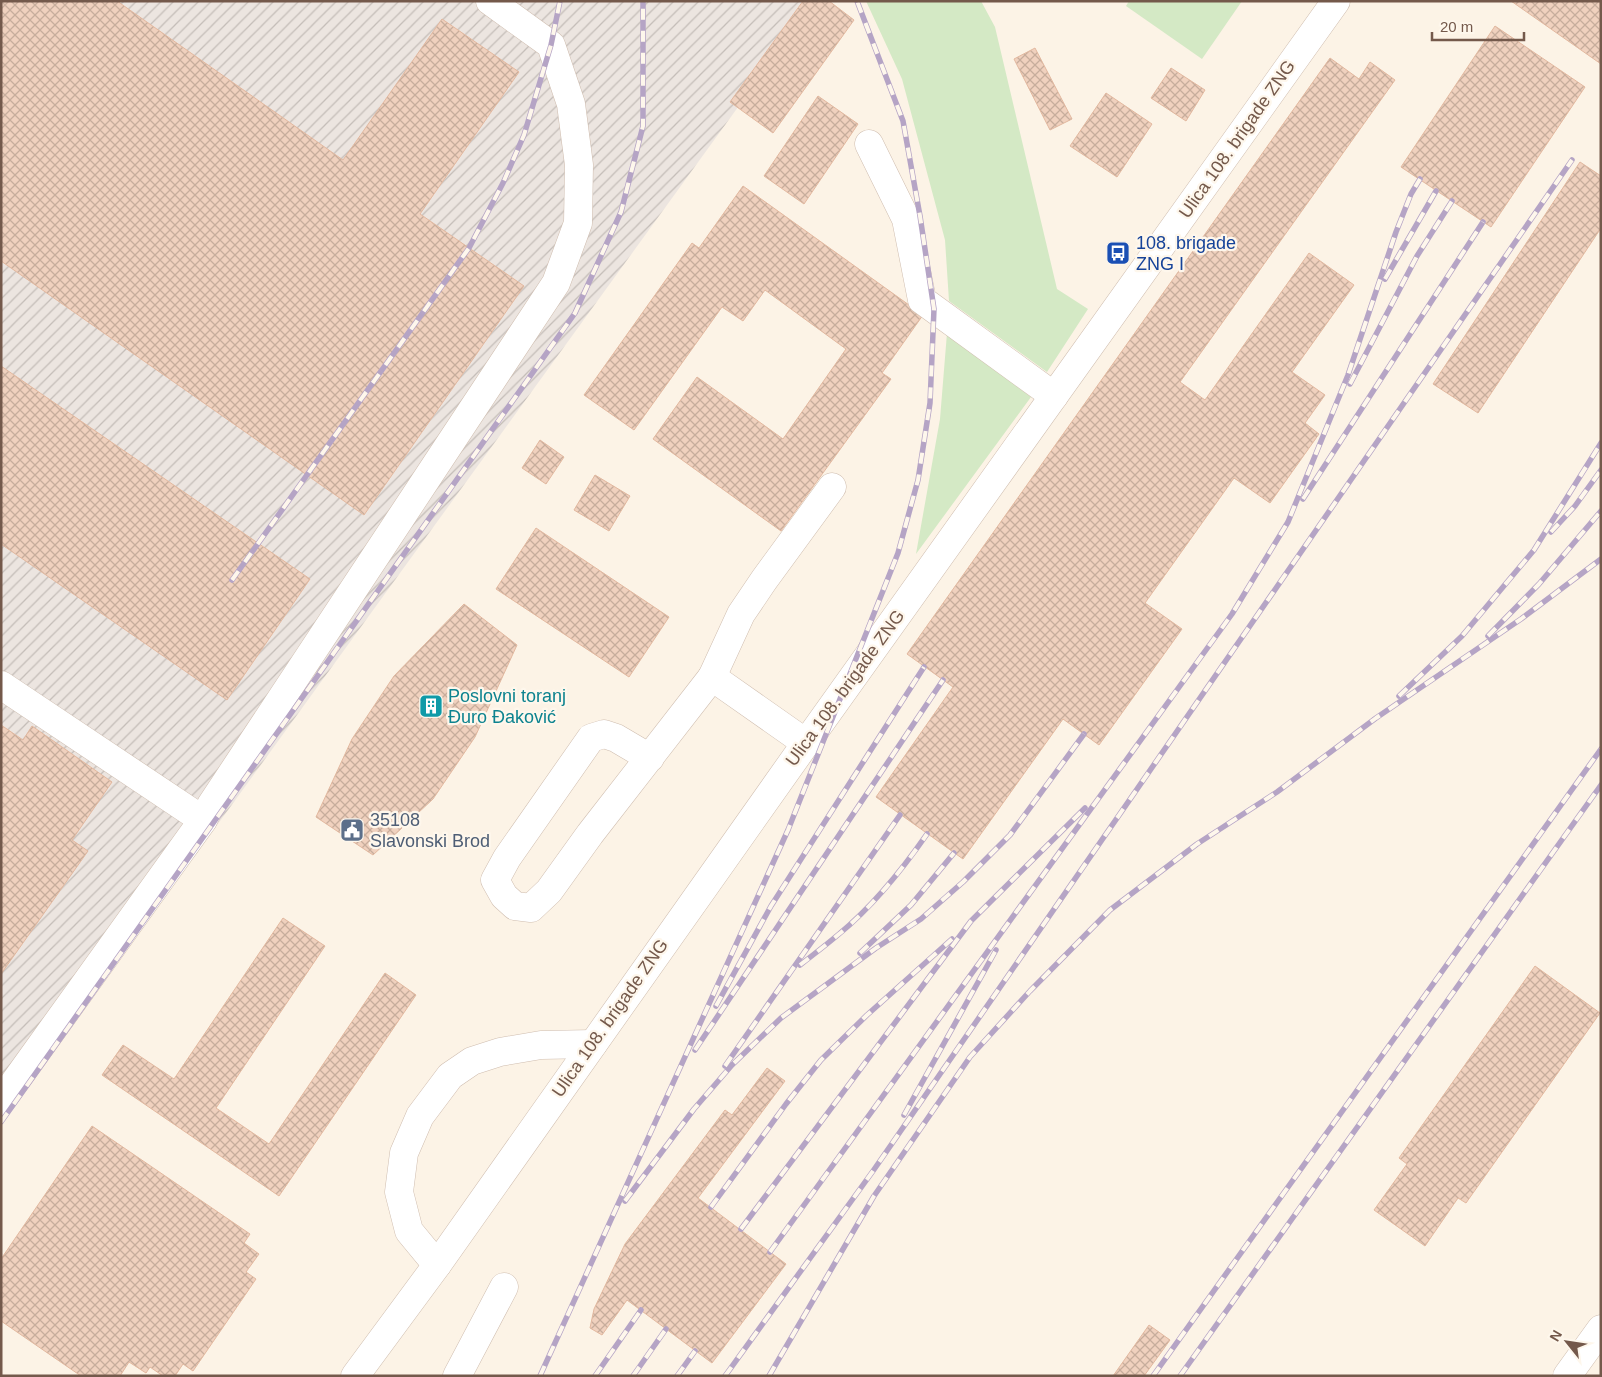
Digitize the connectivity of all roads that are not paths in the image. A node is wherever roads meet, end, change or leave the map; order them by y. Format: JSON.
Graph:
{"nodes":[{"id":1,"x":490,"y":1,"type":"edge"},
{"id":2,"x":1336,"y":1,"type":"edge"},
{"id":3,"x":869,"y":144,"type":"dead end"},
{"id":4,"x":1054,"y":396,"type":"junction"},
{"id":5,"x":832,"y":487,"type":"dead end"},
{"id":6,"x":712,"y":676,"type":"junction"},
{"id":7,"x":1,"y":685,"type":"edge"},
{"id":8,"x":806,"y":742,"type":"junction"},
{"id":9,"x":650,"y":758,"type":"junction"},
{"id":10,"x":203,"y":820,"type":"junction"},
{"id":11,"x":592,"y":1044,"type":"junction"},
{"id":12,"x":1,"y":1101,"type":"edge"},
{"id":13,"x":437,"y":1265,"type":"junction"},
{"id":14,"x":504,"y":1287,"type":"dead end"},
{"id":15,"x":1601,"y":1328,"type":"edge"},
{"id":16,"x":355,"y":1376,"type":"edge"},
{"id":17,"x":457,"y":1376,"type":"edge"},
{"id":18,"x":1567,"y":1376,"type":"edge"}],
"edges":[{"from":1,"to":10,"type":"street"},
{"from":2,"to":4,"type":"street","name":"Ulica 108. brigade ZNG"},
{"from":3,"to":4,"type":"street"},
{"from":4,"to":8,"type":"street","name":"Ulica 108. brigade ZNG"},
{"from":5,"to":6,"type":"street"},
{"from":6,"to":8,"type":"street"},
{"from":6,"to":9,"type":"street"},
{"from":7,"to":10,"type":"street"},
{"from":8,"to":11,"type":"street","name":"Ulica 108. brigade ZNG"},
{"from":9,"to":9,"type":"street"},
{"from":10,"to":12,"type":"street"},
{"from":11,"to":13,"type":"street","name":"Ulica 108. brigade ZNG"},
{"from":11,"to":13,"type":"street"},
{"from":13,"to":16,"type":"street","name":"Ulica 108. brigade ZNG"},
{"from":14,"to":17,"type":"street"},
{"from":15,"to":18,"type":"street"}]}
